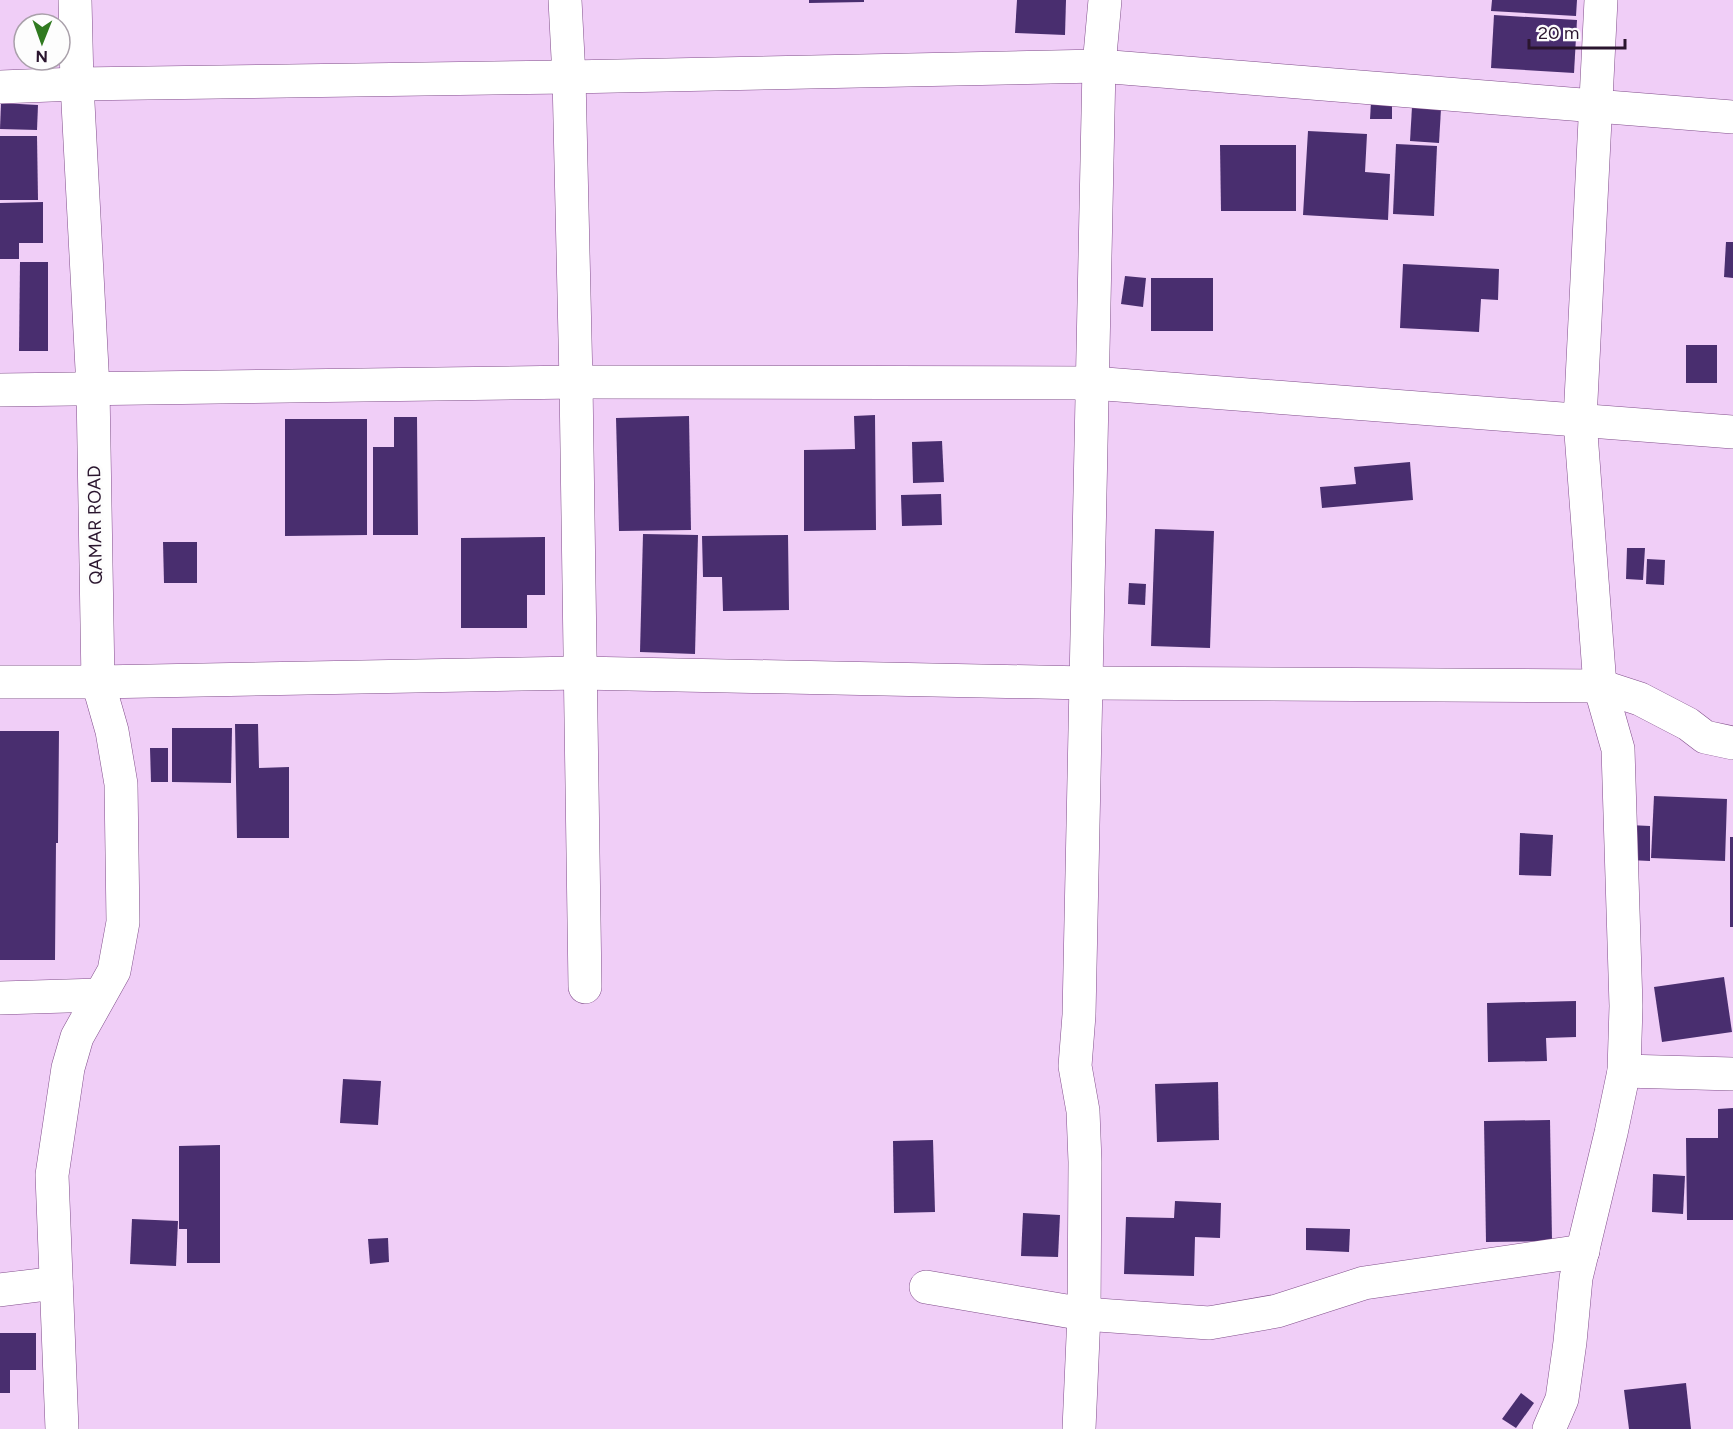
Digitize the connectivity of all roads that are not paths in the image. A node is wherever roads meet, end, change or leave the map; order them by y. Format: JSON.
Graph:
{"nodes":[{"id":1,"x":75,"y":0,"type":"edge"},
{"id":2,"x":565,"y":0,"type":"edge"},
{"id":3,"x":1106,"y":0,"type":"edge"},
{"id":4,"x":1601,"y":0,"type":"edge"},
{"id":5,"x":1099,"y":66,"type":"junction"},
{"id":6,"x":569,"y":77,"type":"junction"},
{"id":7,"x":77,"y":84,"type":"junction"},
{"id":8,"x":0,"y":87,"type":"edge"},
{"id":9,"x":1595,"y":104,"type":"junction"},
{"id":10,"x":1733,"y":117,"type":"edge"},
{"id":11,"x":576,"y":382,"type":"junction"},
{"id":12,"x":1092,"y":383,"type":"junction"},
{"id":13,"x":93,"y":388,"type":"junction"},
{"id":14,"x":0,"y":390,"type":"edge"},
{"id":15,"x":1580,"y":420,"type":"junction"},
{"id":16,"x":1733,"y":432,"type":"edge"},
{"id":17,"x":580,"y":673,"type":"junction"},
{"id":18,"x":0,"y":682,"type":"edge"},
{"id":19,"x":98,"y":682,"type":"junction"},
{"id":20,"x":1087,"y":683,"type":"junction"},
{"id":21,"x":1600,"y":686,"type":"junction"},
{"id":22,"x":1733,"y":743,"type":"edge"},
{"id":23,"x":585,"y":987,"type":"dead end"},
{"id":24,"x":100,"y":995,"type":"junction"},
{"id":25,"x":0,"y":998,"type":"edge"},
{"id":26,"x":1624,"y":1071,"type":"junction"},
{"id":27,"x":1733,"y":1074,"type":"edge"},
{"id":28,"x":1582,"y":1251,"type":"junction"},
{"id":29,"x":56,"y":1283,"type":"junction"},
{"id":30,"x":926,"y":1287,"type":"dead end"},
{"id":31,"x":0,"y":1290,"type":"edge"},
{"id":32,"x":1084,"y":1314,"type":"junction"},
{"id":33,"x":62,"y":1429,"type":"edge"},
{"id":34,"x":1079,"y":1429,"type":"edge"},
{"id":35,"x":1549,"y":1429,"type":"edge"}],
"edges":[{"from":1,"to":7,"type":"street","name":"QAMAR ROAD"},
{"from":2,"to":6,"type":"street"},
{"from":3,"to":5,"type":"street"},
{"from":4,"to":9,"type":"street"},
{"from":5,"to":6,"type":"street"},
{"from":5,"to":9,"type":"street"},
{"from":5,"to":12,"type":"street"},
{"from":6,"to":7,"type":"street"},
{"from":6,"to":11,"type":"street"},
{"from":7,"to":8,"type":"street"},
{"from":7,"to":13,"type":"street","name":"QAMAR ROAD"},
{"from":9,"to":10,"type":"street"},
{"from":9,"to":15,"type":"street"},
{"from":11,"to":12,"type":"street"},
{"from":11,"to":13,"type":"street"},
{"from":11,"to":17,"type":"street"},
{"from":12,"to":15,"type":"street"},
{"from":12,"to":20,"type":"street"},
{"from":13,"to":14,"type":"street"},
{"from":13,"to":19,"type":"street","name":"QAMAR ROAD"},
{"from":15,"to":16,"type":"street"},
{"from":15,"to":21,"type":"street"},
{"from":17,"to":19,"type":"street"},
{"from":17,"to":20,"type":"street"},
{"from":17,"to":23,"type":"street"},
{"from":18,"to":19,"type":"street"},
{"from":19,"to":24,"type":"street","name":"QAMAR ROAD"},
{"from":20,"to":21,"type":"street"},
{"from":20,"to":32,"type":"street"},
{"from":21,"to":22,"type":"street"},
{"from":21,"to":26,"type":"street"},
{"from":24,"to":25,"type":"street"},
{"from":24,"to":29,"type":"street","name":"QAMAR ROAD"},
{"from":26,"to":27,"type":"street"},
{"from":26,"to":28,"type":"street"},
{"from":28,"to":32,"type":"street"},
{"from":28,"to":35,"type":"street"},
{"from":29,"to":31,"type":"street"},
{"from":29,"to":33,"type":"street","name":"QAMAR ROAD"},
{"from":30,"to":32,"type":"street"},
{"from":32,"to":34,"type":"street"}]}
